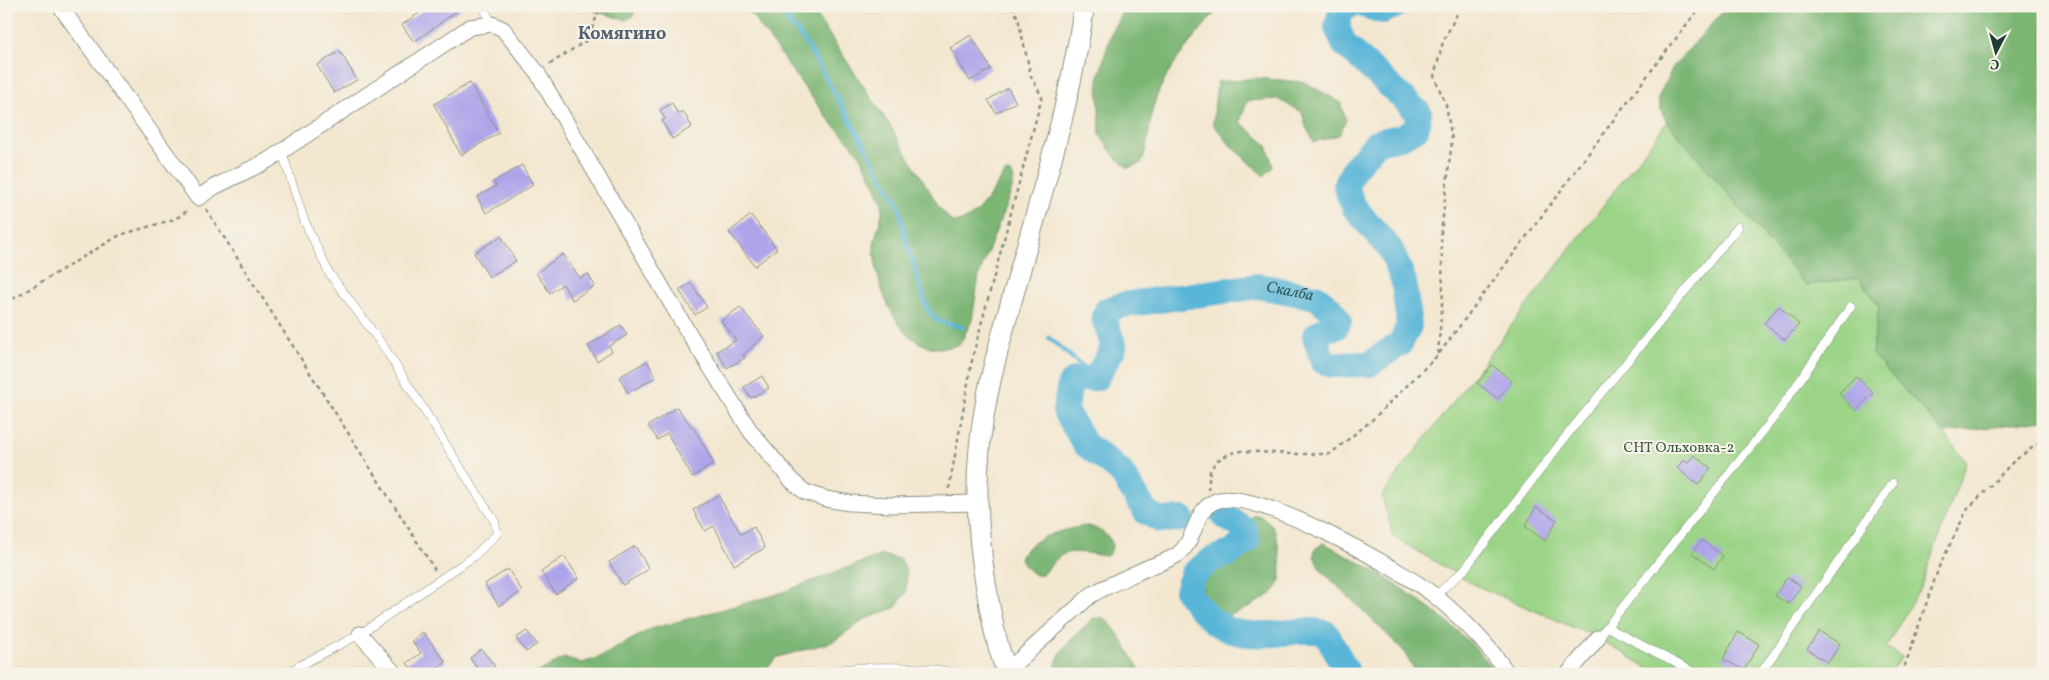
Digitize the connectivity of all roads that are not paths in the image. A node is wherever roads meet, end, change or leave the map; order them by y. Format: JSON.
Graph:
{"nodes":[{"id":1,"x":60,"y":6,"type":"edge"},
{"id":2,"x":483,"y":6,"type":"edge"},
{"id":3,"x":1084,"y":6,"type":"edge"},
{"id":4,"x":492,"y":24,"type":"junction"},
{"id":5,"x":282,"y":152,"type":"junction"},
{"id":6,"x":1738,"y":227,"type":"dead end"},
{"id":7,"x":1851,"y":306,"type":"dead end"},
{"id":8,"x":1893,"y":483,"type":"dead end"},
{"id":9,"x":977,"y":503,"type":"junction"},
{"id":10,"x":1435,"y":596,"type":"junction"},
{"id":11,"x":1603,"y":632,"type":"junction"},
{"id":12,"x":360,"y":634,"type":"junction"},
{"id":13,"x":1008,"y":672,"type":"edge"},
{"id":14,"x":284,"y":674,"type":"edge"},
{"id":15,"x":396,"y":674,"type":"edge"},
{"id":16,"x":826,"y":674,"type":"edge"},
{"id":17,"x":960,"y":674,"type":"edge"},
{"id":18,"x":1508,"y":674,"type":"edge"},
{"id":19,"x":1568,"y":674,"type":"edge"},
{"id":20,"x":1697,"y":674,"type":"edge"},
{"id":21,"x":1760,"y":674,"type":"edge"}],
"edges":[{"from":1,"to":5,"type":"street"},
{"from":2,"to":4,"type":"lane"},
{"from":3,"to":9,"type":"street"},
{"from":4,"to":5,"type":"street"},
{"from":4,"to":9,"type":"street"},
{"from":5,"to":12,"type":"lane"},
{"from":6,"to":10,"type":"lane"},
{"from":7,"to":11,"type":"lane"},
{"from":8,"to":21,"type":"lane"},
{"from":9,"to":13,"type":"street"},
{"from":10,"to":13,"type":"street"},
{"from":10,"to":18,"type":"street"},
{"from":11,"to":19,"type":"street"},
{"from":11,"to":20,"type":"lane"},
{"from":12,"to":14,"type":"lane"},
{"from":12,"to":15,"type":"street"},
{"from":16,"to":17,"type":"lane"}]}
